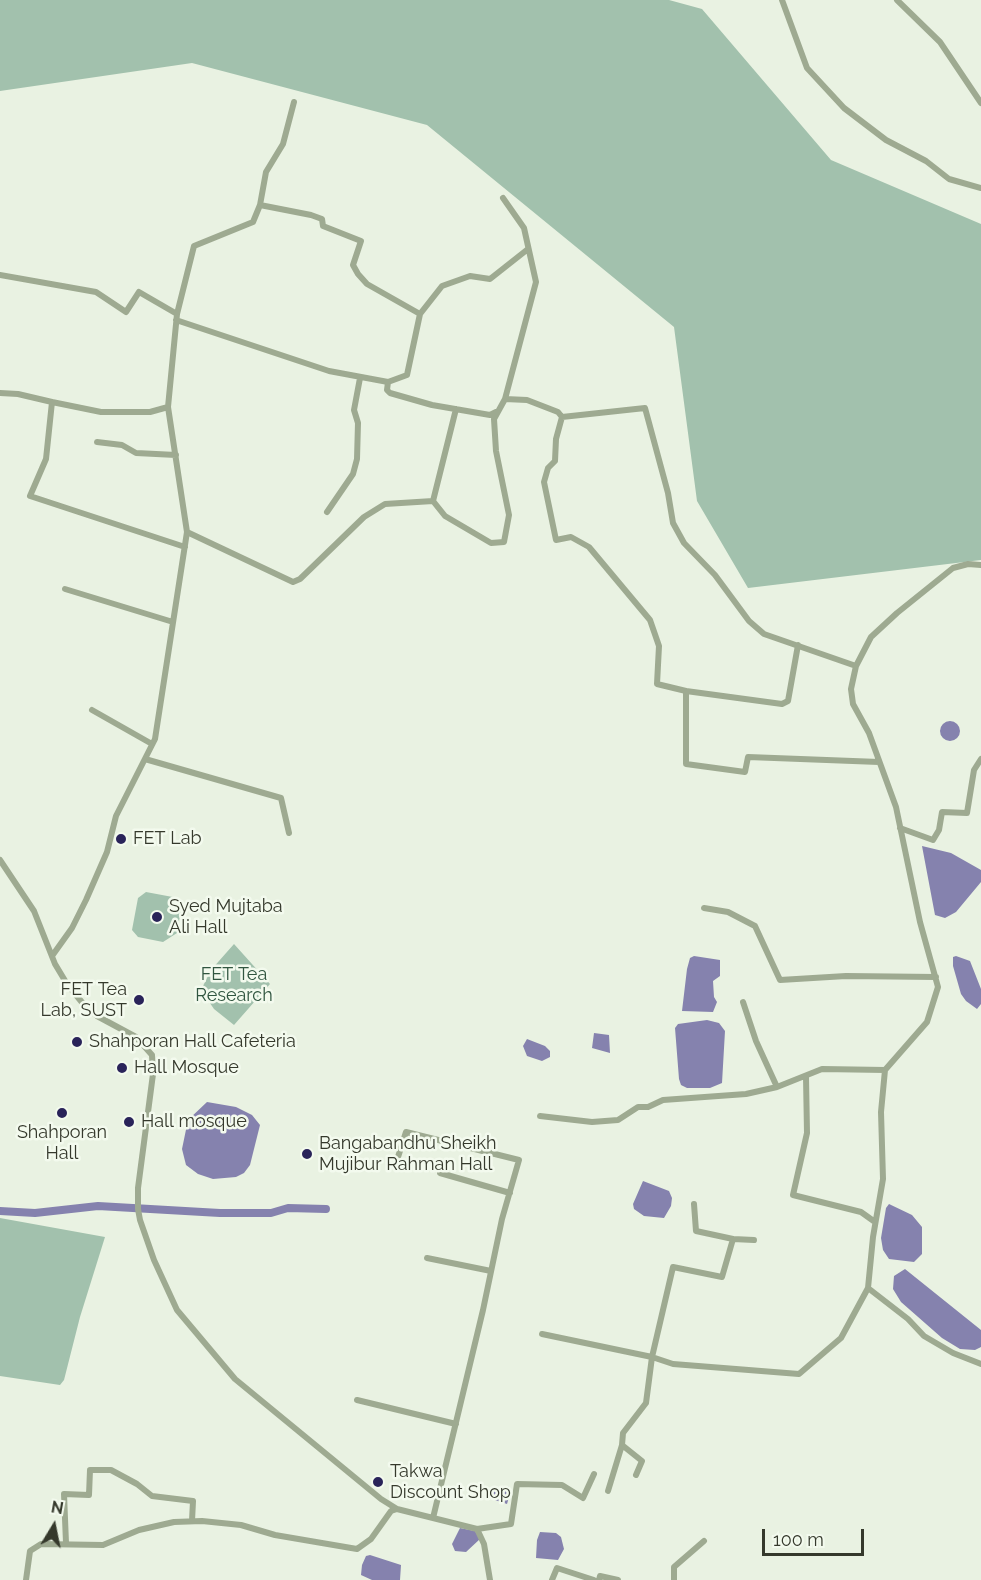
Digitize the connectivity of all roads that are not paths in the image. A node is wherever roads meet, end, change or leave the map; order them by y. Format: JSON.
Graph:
{"nodes":[{"id":1,"x":782,"y":0,"type":"edge"},
{"id":2,"x":897,"y":0,"type":"edge"},
{"id":3,"x":294,"y":102,"type":"dead end"},
{"id":4,"x":981,"y":103,"type":"edge"},
{"id":5,"x":981,"y":188,"type":"edge"},
{"id":6,"x":503,"y":198,"type":"dead end"},
{"id":7,"x":260,"y":205,"type":"junction"},
{"id":8,"x":528,"y":249,"type":"junction"},
{"id":9,"x":0,"y":275,"type":"edge"},
{"id":10,"x":420,"y":314,"type":"junction"},
{"id":11,"x":177,"y":317,"type":"junction"},
{"id":12,"x":360,"y":378,"type":"junction"},
{"id":13,"x":388,"y":382,"type":"junction"},
{"id":14,"x":0,"y":393,"type":"edge"},
{"id":15,"x":505,"y":399,"type":"junction"},
{"id":16,"x":52,"y":402,"type":"junction"},
{"id":17,"x":168,"y":407,"type":"junction"},
{"id":18,"x":456,"y":409,"type":"junction"},
{"id":19,"x":500,"y":410,"type":"junction"},
{"id":20,"x":562,"y":417,"type":"junction"},
{"id":21,"x":97,"y":442,"type":"dead end"},
{"id":22,"x":176,"y":455,"type":"junction"},
{"id":23,"x":433,"y":501,"type":"junction"},
{"id":24,"x":327,"y":512,"type":"dead end"},
{"id":25,"x":187,"y":532,"type":"junction"},
{"id":26,"x":185,"y":547,"type":"junction"},
{"id":27,"x":981,"y":565,"type":"edge"},
{"id":28,"x":64,"y":589,"type":"dead end"},
{"id":29,"x":173,"y":622,"type":"junction"},
{"id":30,"x":798,"y":645,"type":"junction"},
{"id":31,"x":856,"y":666,"type":"junction"},
{"id":32,"x":686,"y":690,"type":"junction"},
{"id":33,"x":92,"y":710,"type":"dead end"},
{"id":34,"x":152,"y":744,"type":"junction"},
{"id":35,"x":145,"y":759,"type":"junction"},
{"id":36,"x":981,"y":759,"type":"edge"},
{"id":37,"x":879,"y":762,"type":"junction"},
{"id":38,"x":900,"y":828,"type":"junction"},
{"id":39,"x":289,"y":833,"type":"dead end"},
{"id":40,"x":0,"y":860,"type":"edge"},
{"id":41,"x":704,"y":908,"type":"dead end"},
{"id":42,"x":52,"y":956,"type":"junction"},
{"id":43,"x":936,"y":977,"type":"junction"},
{"id":44,"x":743,"y":1002,"type":"dead end"},
{"id":45,"x":885,"y":1070,"type":"junction"},
{"id":46,"x":806,"y":1077,"type":"junction"},
{"id":47,"x":777,"y":1087,"type":"junction"},
{"id":48,"x":540,"y":1116,"type":"dead end"},
{"id":49,"x":398,"y":1157,"type":"dead end"},
{"id":50,"x":440,"y":1173,"type":"dead end"},
{"id":51,"x":510,"y":1193,"type":"junction"},
{"id":52,"x":694,"y":1204,"type":"dead end"},
{"id":53,"x":875,"y":1222,"type":"junction"},
{"id":54,"x":733,"y":1239,"type":"junction"},
{"id":55,"x":754,"y":1239,"type":"dead end"},
{"id":56,"x":427,"y":1258,"type":"dead end"},
{"id":57,"x":491,"y":1270,"type":"junction"},
{"id":58,"x":868,"y":1288,"type":"junction"},
{"id":59,"x":542,"y":1334,"type":"dead end"},
{"id":60,"x":652,"y":1357,"type":"junction"},
{"id":61,"x":981,"y":1364,"type":"edge"},
{"id":62,"x":357,"y":1400,"type":"dead end"},
{"id":63,"x":456,"y":1424,"type":"junction"},
{"id":64,"x":622,"y":1445,"type":"junction"},
{"id":65,"x":594,"y":1474,"type":"dead end"},
{"id":66,"x":636,"y":1475,"type":"dead end"},
{"id":67,"x":608,"y":1491,"type":"dead end"},
{"id":68,"x":398,"y":1509,"type":"junction"},
{"id":69,"x":433,"y":1518,"type":"junction"},
{"id":70,"x":192,"y":1521,"type":"junction"},
{"id":71,"x":477,"y":1529,"type":"junction"},
{"id":72,"x":704,"y":1541,"type":"dead end"},
{"id":73,"x":66,"y":1543,"type":"junction"},
{"id":74,"x":26,"y":1580,"type":"edge"},
{"id":75,"x":490,"y":1580,"type":"edge"},
{"id":76,"x":552,"y":1580,"type":"edge"},
{"id":77,"x":594,"y":1580,"type":"edge"},
{"id":78,"x":599,"y":1580,"type":"edge"},
{"id":79,"x":618,"y":1580,"type":"edge"},
{"id":80,"x":674,"y":1580,"type":"edge"}],
"edges":[{"from":1,"to":5,"type":"street"},
{"from":2,"to":4,"type":"street"},
{"from":3,"to":7,"type":"street"},
{"from":6,"to":8,"type":"street"},
{"from":7,"to":10,"type":"street"},
{"from":7,"to":11,"type":"street"},
{"from":8,"to":10,"type":"street"},
{"from":8,"to":15,"type":"street"},
{"from":9,"to":11,"type":"street"},
{"from":10,"to":13,"type":"street"},
{"from":11,"to":12,"type":"street"},
{"from":11,"to":17,"type":"street"},
{"from":12,"to":13,"type":"street"},
{"from":12,"to":24,"type":"street"},
{"from":13,"to":18,"type":"street"},
{"from":14,"to":16,"type":"street"},
{"from":15,"to":19,"type":"street"},
{"from":15,"to":20,"type":"street"},
{"from":16,"to":17,"type":"street"},
{"from":16,"to":26,"type":"street"},
{"from":17,"to":22,"type":"street"},
{"from":18,"to":19,"type":"street"},
{"from":18,"to":23,"type":"street"},
{"from":19,"to":23,"type":"street"},
{"from":20,"to":30,"type":"street"},
{"from":20,"to":32,"type":"street"},
{"from":21,"to":22,"type":"street"},
{"from":22,"to":25,"type":"street"},
{"from":23,"to":25,"type":"street"},
{"from":25,"to":26,"type":"street"},
{"from":26,"to":29,"type":"street"},
{"from":27,"to":31,"type":"street"},
{"from":28,"to":29,"type":"street"},
{"from":29,"to":34,"type":"street"},
{"from":30,"to":31,"type":"street"},
{"from":30,"to":32,"type":"street"},
{"from":31,"to":37,"type":"street"},
{"from":32,"to":37,"type":"street"},
{"from":33,"to":34,"type":"street"},
{"from":34,"to":35,"type":"street"},
{"from":35,"to":39,"type":"street"},
{"from":35,"to":42,"type":"street"},
{"from":36,"to":38,"type":"street"},
{"from":37,"to":38,"type":"street"},
{"from":38,"to":43,"type":"street"},
{"from":40,"to":42,"type":"street"},
{"from":41,"to":43,"type":"street"},
{"from":42,"to":68,"type":"street"},
{"from":43,"to":45,"type":"street"},
{"from":44,"to":47,"type":"street"},
{"from":45,"to":46,"type":"street"},
{"from":45,"to":53,"type":"street"},
{"from":46,"to":47,"type":"street"},
{"from":46,"to":53,"type":"street"},
{"from":47,"to":48,"type":"street"},
{"from":49,"to":51,"type":"street"},
{"from":50,"to":51,"type":"street"},
{"from":51,"to":57,"type":"street"},
{"from":52,"to":54,"type":"street"},
{"from":53,"to":58,"type":"street"},
{"from":54,"to":55,"type":"street"},
{"from":54,"to":60,"type":"street"},
{"from":56,"to":57,"type":"street"},
{"from":57,"to":63,"type":"street"},
{"from":58,"to":60,"type":"street"},
{"from":58,"to":61,"type":"street"},
{"from":59,"to":60,"type":"street"},
{"from":60,"to":64,"type":"street"},
{"from":62,"to":63,"type":"street"},
{"from":63,"to":69,"type":"street"},
{"from":64,"to":66,"type":"street"},
{"from":64,"to":67,"type":"street"},
{"from":65,"to":71,"type":"street"},
{"from":68,"to":69,"type":"street"},
{"from":68,"to":70,"type":"street"},
{"from":69,"to":71,"type":"street"},
{"from":70,"to":73,"type":"street"},
{"from":70,"to":73,"type":"street"},
{"from":71,"to":75,"type":"street"},
{"from":72,"to":80,"type":"street"},
{"from":73,"to":74,"type":"street"},
{"from":76,"to":77,"type":"street"},
{"from":78,"to":79,"type":"street"}]}
